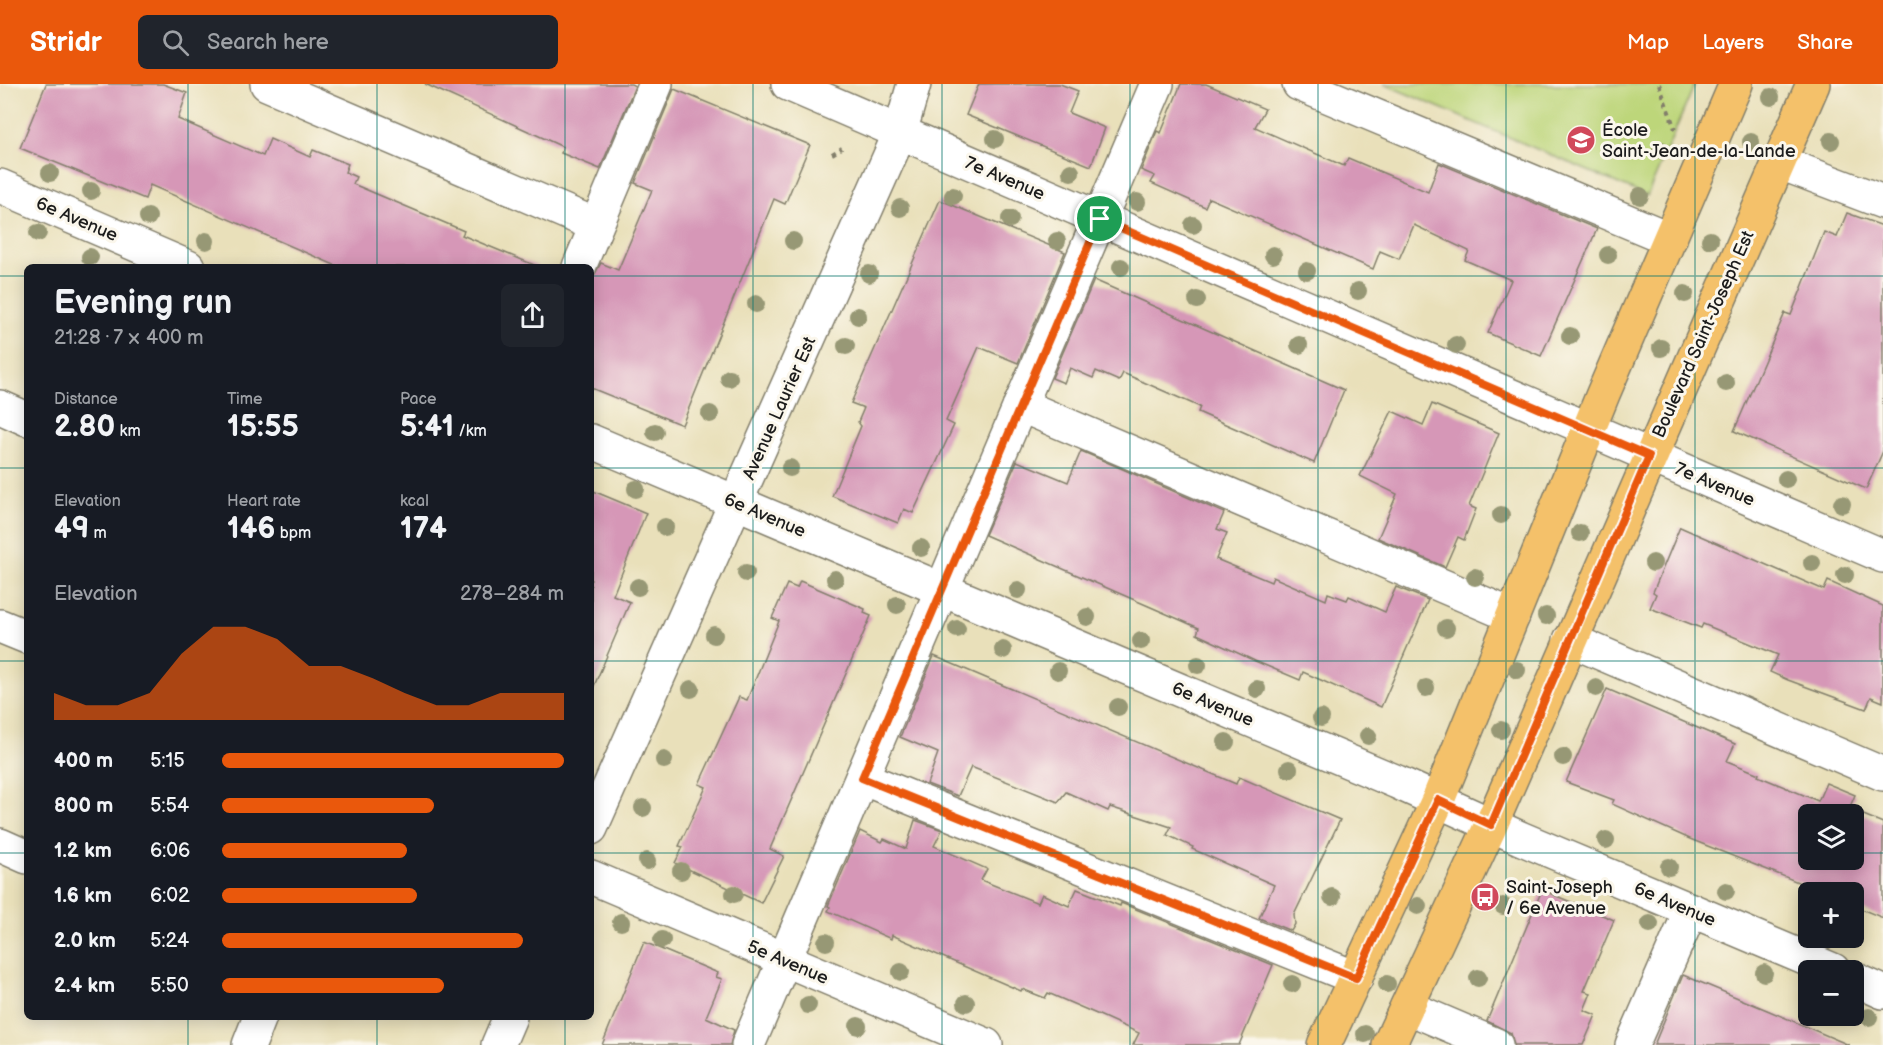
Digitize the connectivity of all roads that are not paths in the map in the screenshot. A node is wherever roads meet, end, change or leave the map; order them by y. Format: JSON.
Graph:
{"nodes":[{"id":1,"x":267,"y":84,"type":"edge"},
{"id":2,"x":656,"y":84,"type":"edge"},
{"id":3,"x":788,"y":84,"type":"edge"},
{"id":4,"x":914,"y":84,"type":"edge"},
{"id":5,"x":1157,"y":84,"type":"edge"},
{"id":6,"x":1299,"y":84,"type":"edge"},
{"id":7,"x":1736,"y":84,"type":"edge"},
{"id":8,"x":1813,"y":84,"type":"edge"},
{"id":9,"x":900,"y":133,"type":"junction"},
{"id":10,"x":1779,"y":162,"type":"junction"},
{"id":11,"x":0,"y":186,"type":"edge"},
{"id":12,"x":1883,"y":202,"type":"edge"},
{"id":13,"x":1100,"y":219,"type":"junction"},
{"id":14,"x":596,"y":225,"type":"junction"},
{"id":15,"x":1670,"y":239,"type":"junction"},
{"id":16,"x":181,"y":264,"type":"edge"},
{"id":17,"x":580,"y":264,"type":"edge"},
{"id":18,"x":1020,"y":405,"type":"junction"},
{"id":19,"x":0,"y":407,"type":"edge"},
{"id":20,"x":24,"y":418,"type":"edge"},
{"id":21,"x":1588,"y":430,"type":"junction"},
{"id":22,"x":594,"y":442,"type":"edge"},
{"id":23,"x":1649,"y":456,"type":"junction"},
{"id":24,"x":737,"y":504,"type":"junction"},
{"id":25,"x":1883,"y":556,"type":"edge"},
{"id":26,"x":941,"y":590,"type":"junction"},
{"id":27,"x":1513,"y":616,"type":"junction"},
{"id":28,"x":0,"y":626,"type":"edge"},
{"id":29,"x":24,"y":636,"type":"edge"},
{"id":30,"x":1570,"y":640,"type":"junction"},
{"id":31,"x":1883,"y":774,"type":"edge"},
{"id":32,"x":862,"y":778,"type":"junction"},
{"id":33,"x":1438,"y":800,"type":"junction"},
{"id":34,"x":594,"y":821,"type":"edge"},
{"id":35,"x":1491,"y":825,"type":"junction"},
{"id":36,"x":0,"y":845,"type":"edge"},
{"id":37,"x":24,"y":856,"type":"edge"},
{"id":38,"x":594,"y":878,"type":"edge"},
{"id":39,"x":1691,"y":910,"type":"junction"},
{"id":40,"x":1809,"y":960,"type":"edge"},
{"id":41,"x":783,"y":961,"type":"junction"},
{"id":42,"x":1356,"y":978,"type":"junction"},
{"id":43,"x":1864,"y":983,"type":"edge"},
{"id":44,"x":1883,"y":992,"type":"edge"},
{"id":45,"x":1407,"y":1007,"type":"junction"},
{"id":46,"x":260,"y":1020,"type":"edge"},
{"id":47,"x":509,"y":1020,"type":"edge"},
{"id":48,"x":249,"y":1045,"type":"edge"},
{"id":49,"x":498,"y":1045,"type":"edge"},
{"id":50,"x":748,"y":1045,"type":"edge"},
{"id":51,"x":986,"y":1045,"type":"edge"},
{"id":52,"x":1324,"y":1045,"type":"edge"},
{"id":53,"x":1389,"y":1045,"type":"edge"},
{"id":54,"x":1496,"y":1045,"type":"edge"},
{"id":55,"x":1632,"y":1045,"type":"edge"}],
"edges":[{"from":1,"to":14,"type":"street"},
{"from":2,"to":14,"type":"street"},
{"from":3,"to":9,"type":"street","name":"7e Avenue"},
{"from":4,"to":9,"type":"street","name":"Avenue Laurier Est"},
{"from":5,"to":13,"type":"street"},
{"from":6,"to":15,"type":"street"},
{"from":7,"to":15,"type":"main road"},
{"from":8,"to":10,"type":"main road","name":"Boulevard Saint-Joseph Est"},
{"from":9,"to":13,"type":"street","name":"7e Avenue"},
{"from":9,"to":24,"type":"street","name":"Avenue Laurier Est"},
{"from":10,"to":12,"type":"street"},
{"from":10,"to":23,"type":"main road","name":"Boulevard Saint-Joseph Est"},
{"from":11,"to":16,"type":"street","name":"6e Avenue"},
{"from":13,"to":18,"type":"street"},
{"from":13,"to":21,"type":"street","name":"7e Avenue"},
{"from":14,"to":17,"type":"street"},
{"from":15,"to":21,"type":"main road"},
{"from":18,"to":26,"type":"street"},
{"from":18,"to":27,"type":"street"},
{"from":19,"to":20,"type":"street"},
{"from":21,"to":23,"type":"street","name":"7e Avenue"},
{"from":21,"to":27,"type":"main road"},
{"from":22,"to":24,"type":"street","name":"6e Avenue"},
{"from":23,"to":25,"type":"street","name":"7e Avenue"},
{"from":23,"to":30,"type":"main road","name":"Boulevard Saint-Joseph Est"},
{"from":24,"to":26,"type":"street","name":"6e Avenue"},
{"from":24,"to":34,"type":"street","name":"Avenue Laurier Est"},
{"from":26,"to":32,"type":"street"},
{"from":26,"to":33,"type":"street","name":"6e Avenue"},
{"from":27,"to":33,"type":"main road"},
{"from":28,"to":29,"type":"street"},
{"from":30,"to":31,"type":"street"},
{"from":30,"to":35,"type":"main road","name":"Boulevard Saint-Joseph Est"},
{"from":32,"to":41,"type":"street"},
{"from":32,"to":42,"type":"street"},
{"from":33,"to":35,"type":"street","name":"6e Avenue"},
{"from":33,"to":42,"type":"main road"},
{"from":35,"to":39,"type":"street","name":"6e Avenue"},
{"from":35,"to":45,"type":"main road","name":"Boulevard Saint-Joseph Est"},
{"from":36,"to":37,"type":"street"},
{"from":38,"to":41,"type":"street","name":"5e Avenue"},
{"from":39,"to":40,"type":"street","name":"6e Avenue"},
{"from":39,"to":55,"type":"street"},
{"from":41,"to":50,"type":"street"},
{"from":41,"to":51,"type":"street","name":"5e Avenue"},
{"from":42,"to":52,"type":"main road"},
{"from":43,"to":44,"type":"street"},
{"from":45,"to":53,"type":"main road","name":"Boulevard Saint-Joseph Est"},
{"from":45,"to":54,"type":"street"},
{"from":46,"to":48,"type":"street"},
{"from":47,"to":49,"type":"street"}]}
